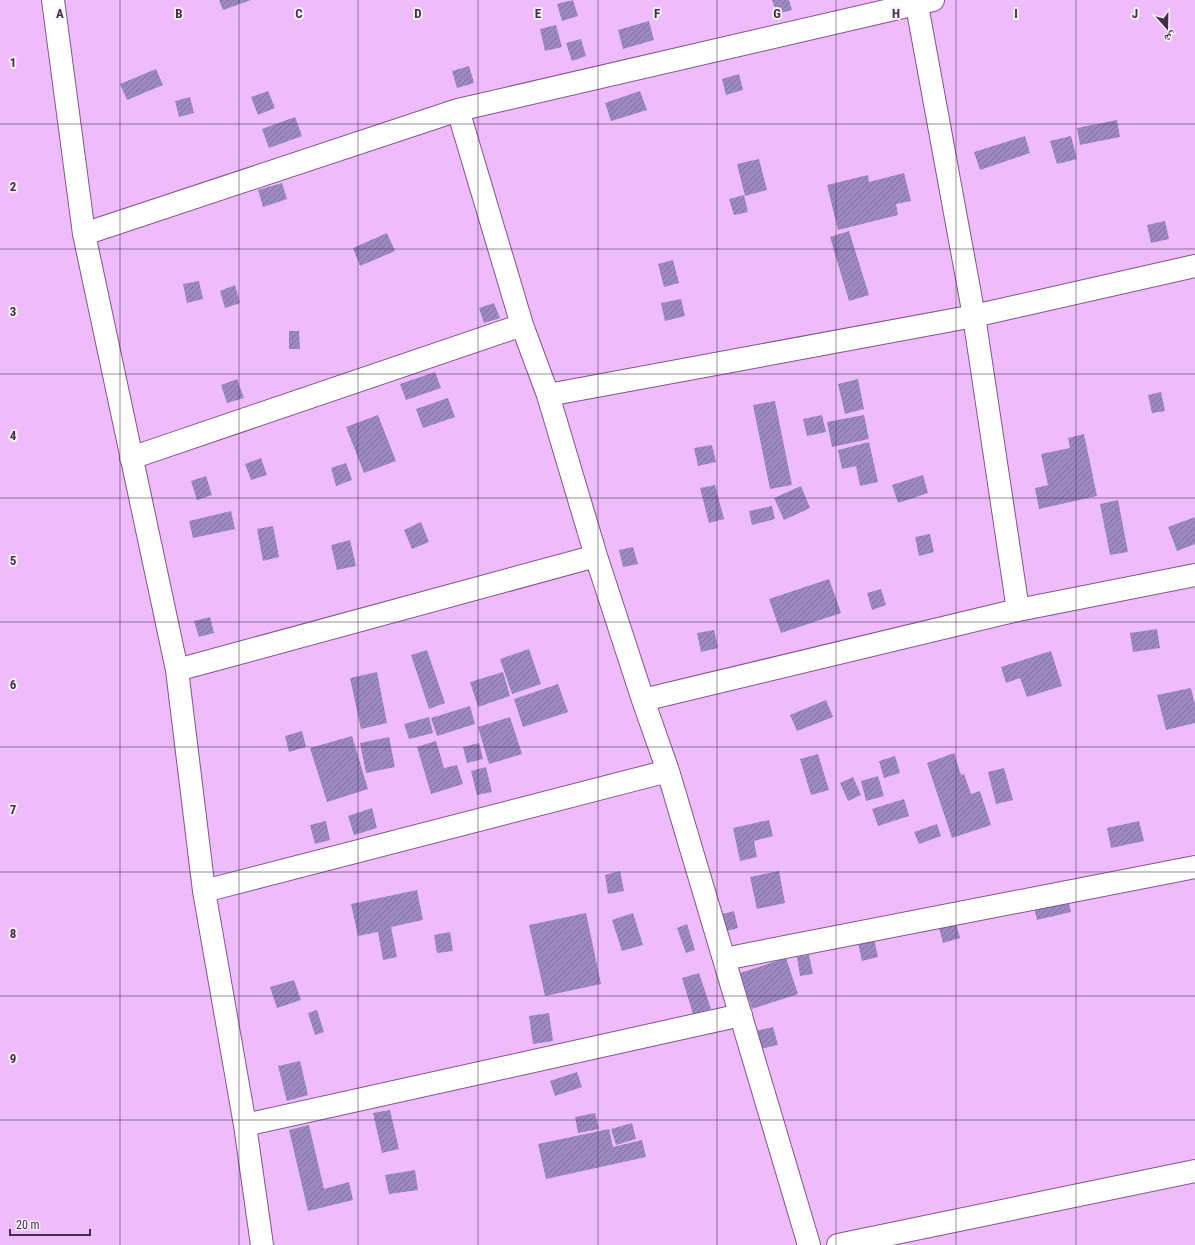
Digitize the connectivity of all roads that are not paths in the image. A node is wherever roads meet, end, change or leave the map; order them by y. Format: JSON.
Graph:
{"nodes":[{"id":1,"x":53,"y":0,"type":"edge"},
{"id":2,"x":922,"y":1,"type":"edge"},
{"id":3,"x":458,"y":110,"type":"junction"},
{"id":4,"x":84,"y":234,"type":"junction"},
{"id":5,"x":1195,"y":266,"type":"edge"},
{"id":6,"x":974,"y":316,"type":"junction"},
{"id":7,"x":522,"y":325,"type":"junction"},
{"id":8,"x":548,"y":395,"type":"junction"},
{"id":9,"x":131,"y":458,"type":"junction"},
{"id":10,"x":596,"y":556,"type":"junction"},
{"id":11,"x":1195,"y":575,"type":"edge"},
{"id":12,"x":1018,"y":610,"type":"junction"},
{"id":13,"x":177,"y":670,"type":"junction"},
{"id":14,"x":643,"y":700,"type":"junction"},
{"id":15,"x":668,"y":771,"type":"junction"},
{"id":16,"x":1195,"y":867,"type":"edge"},
{"id":17,"x":204,"y":891,"type":"junction"},
{"id":18,"x":724,"y":959,"type":"junction"},
{"id":19,"x":741,"y":1014,"type":"junction"},
{"id":20,"x":245,"y":1124,"type":"junction"},
{"id":21,"x":1195,"y":1171,"type":"edge"},
{"id":22,"x":262,"y":1245,"type":"edge"},
{"id":23,"x":809,"y":1245,"type":"edge"},
{"id":24,"x":838,"y":1245,"type":"edge"}],
"edges":[{"from":1,"to":4,"type":"street"},
{"from":2,"to":3,"type":"street"},
{"from":2,"to":6,"type":"street"},
{"from":3,"to":4,"type":"street"},
{"from":3,"to":7,"type":"street"},
{"from":4,"to":9,"type":"street"},
{"from":5,"to":6,"type":"street"},
{"from":6,"to":8,"type":"street"},
{"from":6,"to":12,"type":"street"},
{"from":7,"to":8,"type":"street"},
{"from":7,"to":9,"type":"street"},
{"from":8,"to":10,"type":"street"},
{"from":9,"to":13,"type":"street"},
{"from":10,"to":13,"type":"street"},
{"from":10,"to":14,"type":"street"},
{"from":11,"to":12,"type":"street"},
{"from":12,"to":14,"type":"street"},
{"from":13,"to":17,"type":"street"},
{"from":14,"to":15,"type":"street"},
{"from":15,"to":17,"type":"street"},
{"from":15,"to":18,"type":"street"},
{"from":16,"to":18,"type":"street"},
{"from":17,"to":20,"type":"street"},
{"from":18,"to":19,"type":"street"},
{"from":19,"to":20,"type":"street"},
{"from":19,"to":23,"type":"street"},
{"from":20,"to":22,"type":"street"},
{"from":21,"to":24,"type":"street"}]}
